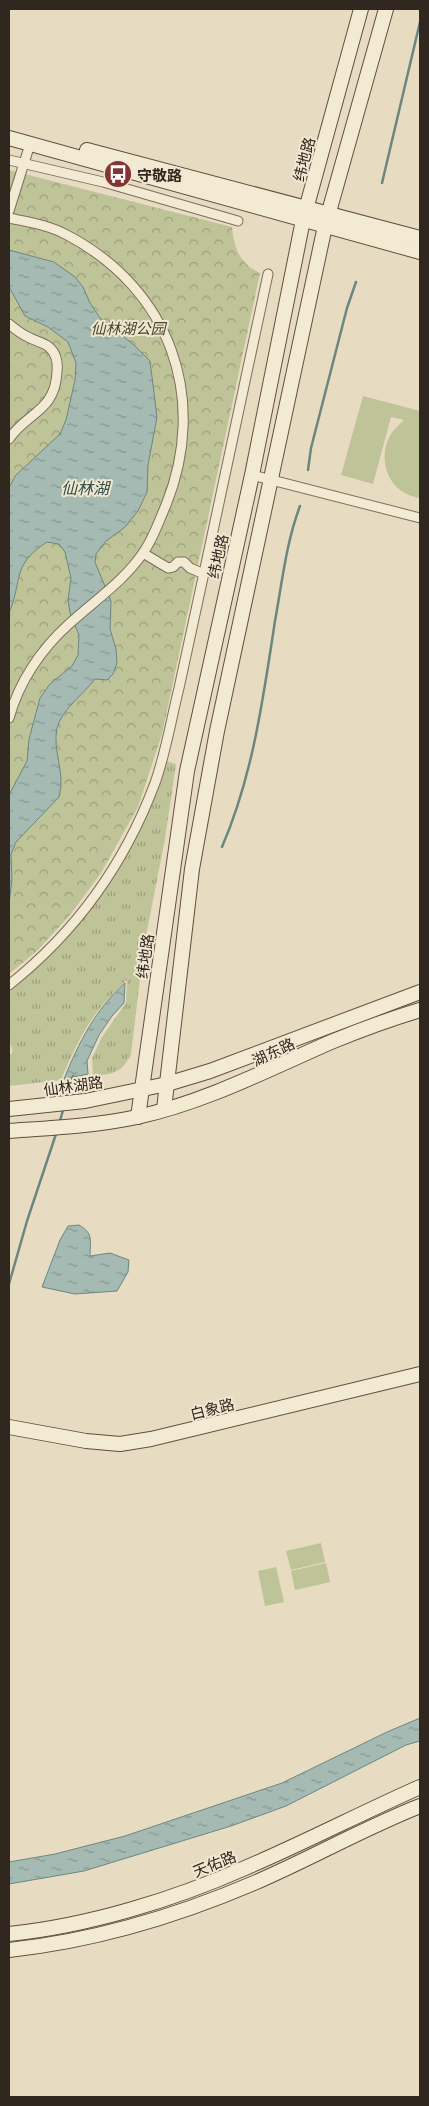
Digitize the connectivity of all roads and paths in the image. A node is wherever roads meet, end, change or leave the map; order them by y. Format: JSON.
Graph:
{"nodes":[{"id":1,"x":361,"y":9,"type":"edge"},
{"id":2,"x":386,"y":9,"type":"edge"},
{"id":3,"x":9,"y":130,"type":"edge"},
{"id":4,"x":9,"y":138,"type":"edge"},
{"id":5,"x":30,"y":144,"type":"junction"},
{"id":6,"x":9,"y":160,"type":"edge"},
{"id":7,"x":24,"y":164,"type":"junction"},
{"id":8,"x":9,"y":211,"type":"edge"},
{"id":9,"x":305,"y":214,"type":"junction"},
{"id":10,"x":9,"y":218,"type":"edge"},
{"id":11,"x":327,"y":220,"type":"junction"},
{"id":12,"x":238,"y":221,"type":"dead end"},
{"id":13,"x":420,"y":238,"type":"edge"},
{"id":14,"x":420,"y":252,"type":"edge"},
{"id":15,"x":268,"y":274,"type":"dead end"},
{"id":16,"x":9,"y":324,"type":"edge"},
{"id":17,"x":9,"y":439,"type":"edge"},
{"id":18,"x":252,"y":475,"type":"junction"},
{"id":19,"x":272,"y":479,"type":"junction"},
{"id":20,"x":420,"y":518,"type":"edge"},
{"id":21,"x":143,"y":553,"type":"junction"},
{"id":22,"x":204,"y":574,"type":"junction"},
{"id":23,"x":9,"y":718,"type":"edge"},
{"id":24,"x":9,"y":984,"type":"edge"},
{"id":25,"x":420,"y":992,"type":"edge"},
{"id":26,"x":420,"y":1010,"type":"edge"},
{"id":27,"x":167,"y":1084,"type":"junction"},
{"id":28,"x":142,"y":1091,"type":"junction"},
{"id":29,"x":9,"y":1109,"type":"edge"},
{"id":30,"x":164,"y":1109,"type":"junction"},
{"id":31,"x":138,"y":1117,"type":"junction"},
{"id":32,"x":9,"y":1131,"type":"edge"},
{"id":33,"x":420,"y":1374,"type":"edge"},
{"id":34,"x":9,"y":1427,"type":"edge"},
{"id":35,"x":420,"y":1787,"type":"edge"},
{"id":36,"x":420,"y":1806,"type":"edge"},
{"id":37,"x":9,"y":1934,"type":"edge"},
{"id":38,"x":9,"y":1950,"type":"edge"}],
"edges":[{"from":1,"to":9,"type":"main road","name":"纬地路"},
{"from":2,"to":11,"type":"main road"},
{"from":3,"to":9,"type":"main road"},
{"from":4,"to":5,"type":"main road"},
{"from":5,"to":7,"type":"street"},
{"from":5,"to":9,"type":"main road"},
{"from":6,"to":7,"type":"street"},
{"from":7,"to":8,"type":"street"},
{"from":7,"to":12,"type":"street"},
{"from":9,"to":11,"type":"main road"},
{"from":9,"to":18,"type":"main road","name":"纬地路"},
{"from":10,"to":21,"type":"street"},
{"from":11,"to":13,"type":"main road"},
{"from":11,"to":14,"type":"main road"},
{"from":11,"to":19,"type":"main road"},
{"from":15,"to":22,"type":"street"},
{"from":16,"to":17,"type":"street"},
{"from":18,"to":19,"type":"street"},
{"from":18,"to":28,"type":"main road","name":"纬地路"},
{"from":19,"to":20,"type":"street"},
{"from":19,"to":27,"type":"main road"},
{"from":21,"to":22,"type":"street"},
{"from":21,"to":23,"type":"street"},
{"from":22,"to":24,"type":"street"},
{"from":25,"to":27,"type":"main road","name":"湖东路"},
{"from":26,"to":30,"type":"main road","name":"湖东路"},
{"from":27,"to":28,"type":"main road","name":"湖东路"},
{"from":27,"to":30,"type":"main road"},
{"from":28,"to":29,"type":"main road","name":"仙林湖路"},
{"from":28,"to":31,"type":"main road","name":"纬地路"},
{"from":30,"to":31,"type":"main road","name":"湖东路"},
{"from":31,"to":32,"type":"main road"},
{"from":33,"to":34,"type":"main road","name":"白象路"},
{"from":35,"to":37,"type":"main road","name":"天佑路"},
{"from":36,"to":38,"type":"main road"}]}
